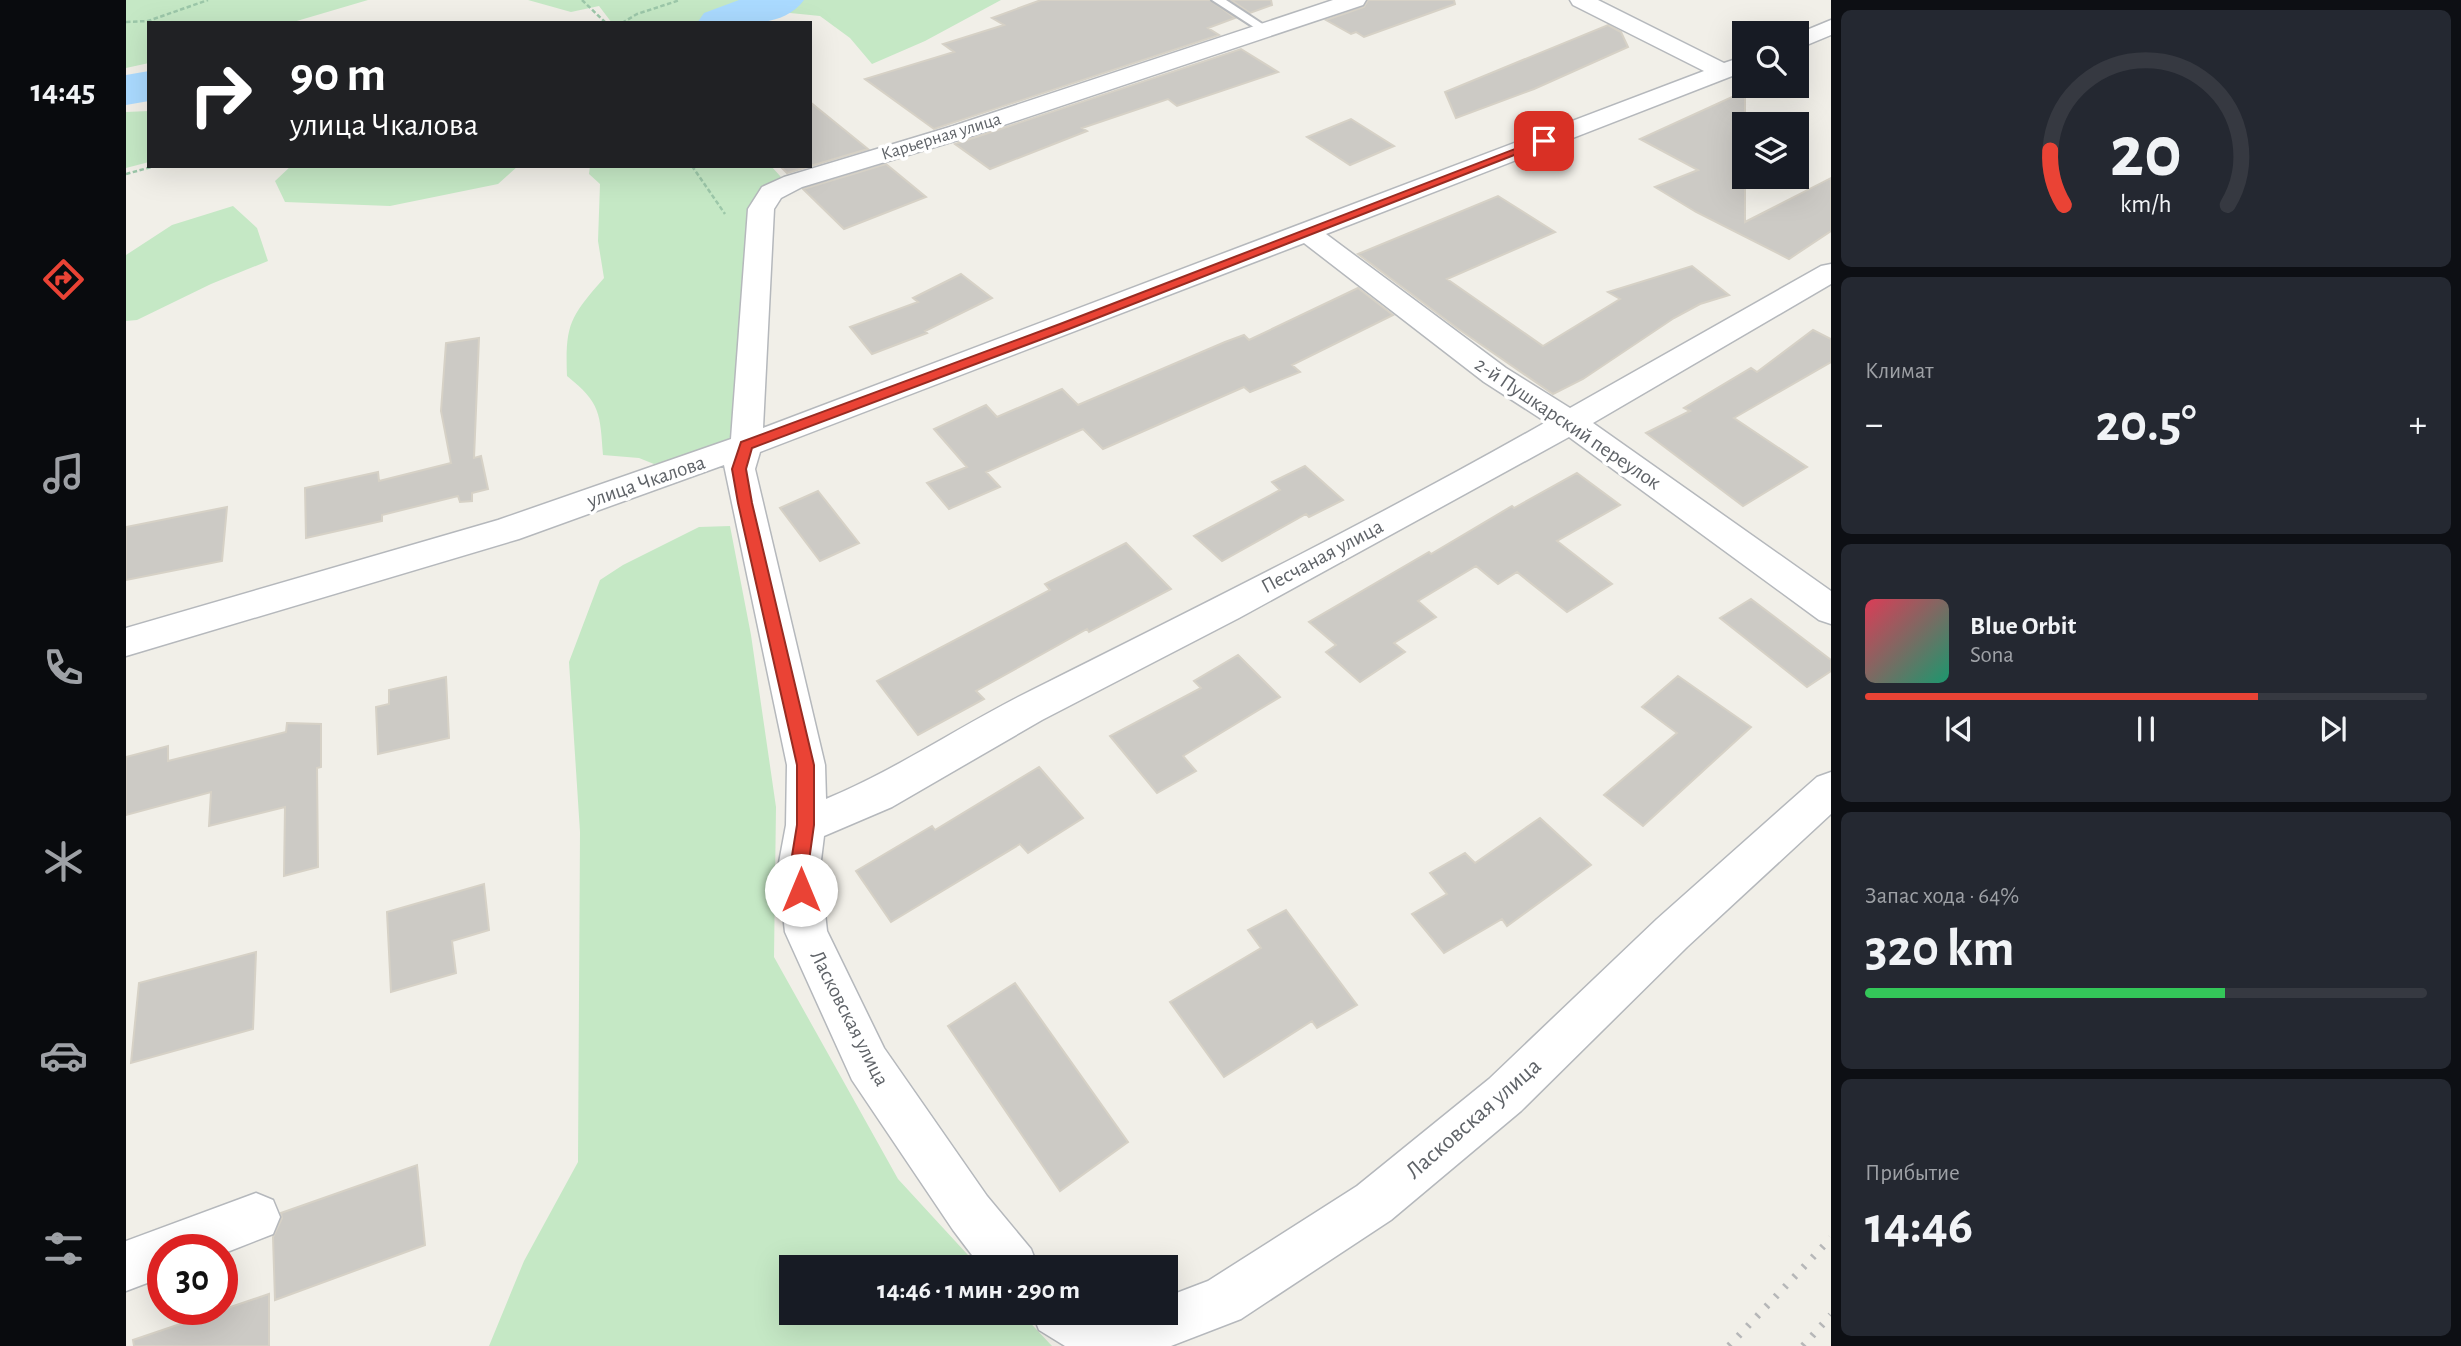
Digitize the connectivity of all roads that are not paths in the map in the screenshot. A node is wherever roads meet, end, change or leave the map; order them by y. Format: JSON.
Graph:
{"nodes":[{"id":1,"x":1218,"y":0,"type":"edge"},
{"id":2,"x":1355,"y":0,"type":"edge"},
{"id":3,"x":1581,"y":0,"type":"edge"},
{"id":4,"x":1831,"y":27,"type":"edge"},
{"id":5,"x":1267,"y":31,"type":"junction"},
{"id":6,"x":1809,"y":37,"type":"edge"},
{"id":7,"x":1732,"y":66,"type":"edge"},
{"id":8,"x":1732,"y":68,"type":"edge"},
{"id":9,"x":1308,"y":233,"type":"junction"},
{"id":10,"x":1831,"y":272,"type":"edge"},
{"id":11,"x":1569,"y":424,"type":"junction"},
{"id":12,"x":746,"y":446,"type":"junction"},
{"id":13,"x":1831,"y":610,"type":"edge"},
{"id":14,"x":126,"y":642,"type":"edge"},
{"id":15,"x":1831,"y":789,"type":"edge"},
{"id":16,"x":806,"y":825,"type":"junction"},
{"id":17,"x":256,"y":1217,"type":"dead end"},
{"id":18,"x":211,"y":1234,"type":"edge"},
{"id":19,"x":1003,"y":1255,"type":"edge"},
{"id":20,"x":147,"y":1258,"type":"edge"},
{"id":21,"x":126,"y":1266,"type":"edge"},
{"id":22,"x":1178,"y":1318,"type":"edge"},
{"id":23,"x":1079,"y":1325,"type":"edge"},
{"id":24,"x":1159,"y":1325,"type":"edge"}],
"edges":[{"from":1,"to":5,"type":"lane"},
{"from":2,"to":5,"type":"street","name":"Карьерная улица"},
{"from":3,"to":7,"type":"street"},
{"from":4,"to":6,"type":"street"},
{"from":5,"to":12,"type":"street","name":"Карьерная улица"},
{"from":8,"to":9,"type":"street","name":"улица Чкалова"},
{"from":9,"to":11,"type":"street","name":"2-й Пушкарский переулок"},
{"from":9,"to":12,"type":"street","name":"улица Чкалова"},
{"from":10,"to":11,"type":"street","name":"Песчаная улица"},
{"from":11,"to":13,"type":"street","name":"2-й Пушкарский переулок"},
{"from":11,"to":16,"type":"street","name":"Песчаная улица"},
{"from":12,"to":14,"type":"street","name":"улица Чкалова"},
{"from":12,"to":16,"type":"street","name":"Ласковская улица"},
{"from":15,"to":22,"type":"street","name":"Ласковская улица"},
{"from":16,"to":19,"type":"street","name":"Ласковская улица"},
{"from":17,"to":18,"type":"street"},
{"from":20,"to":21,"type":"street"},
{"from":23,"to":24,"type":"street","name":"Ласковская улица"}]}
